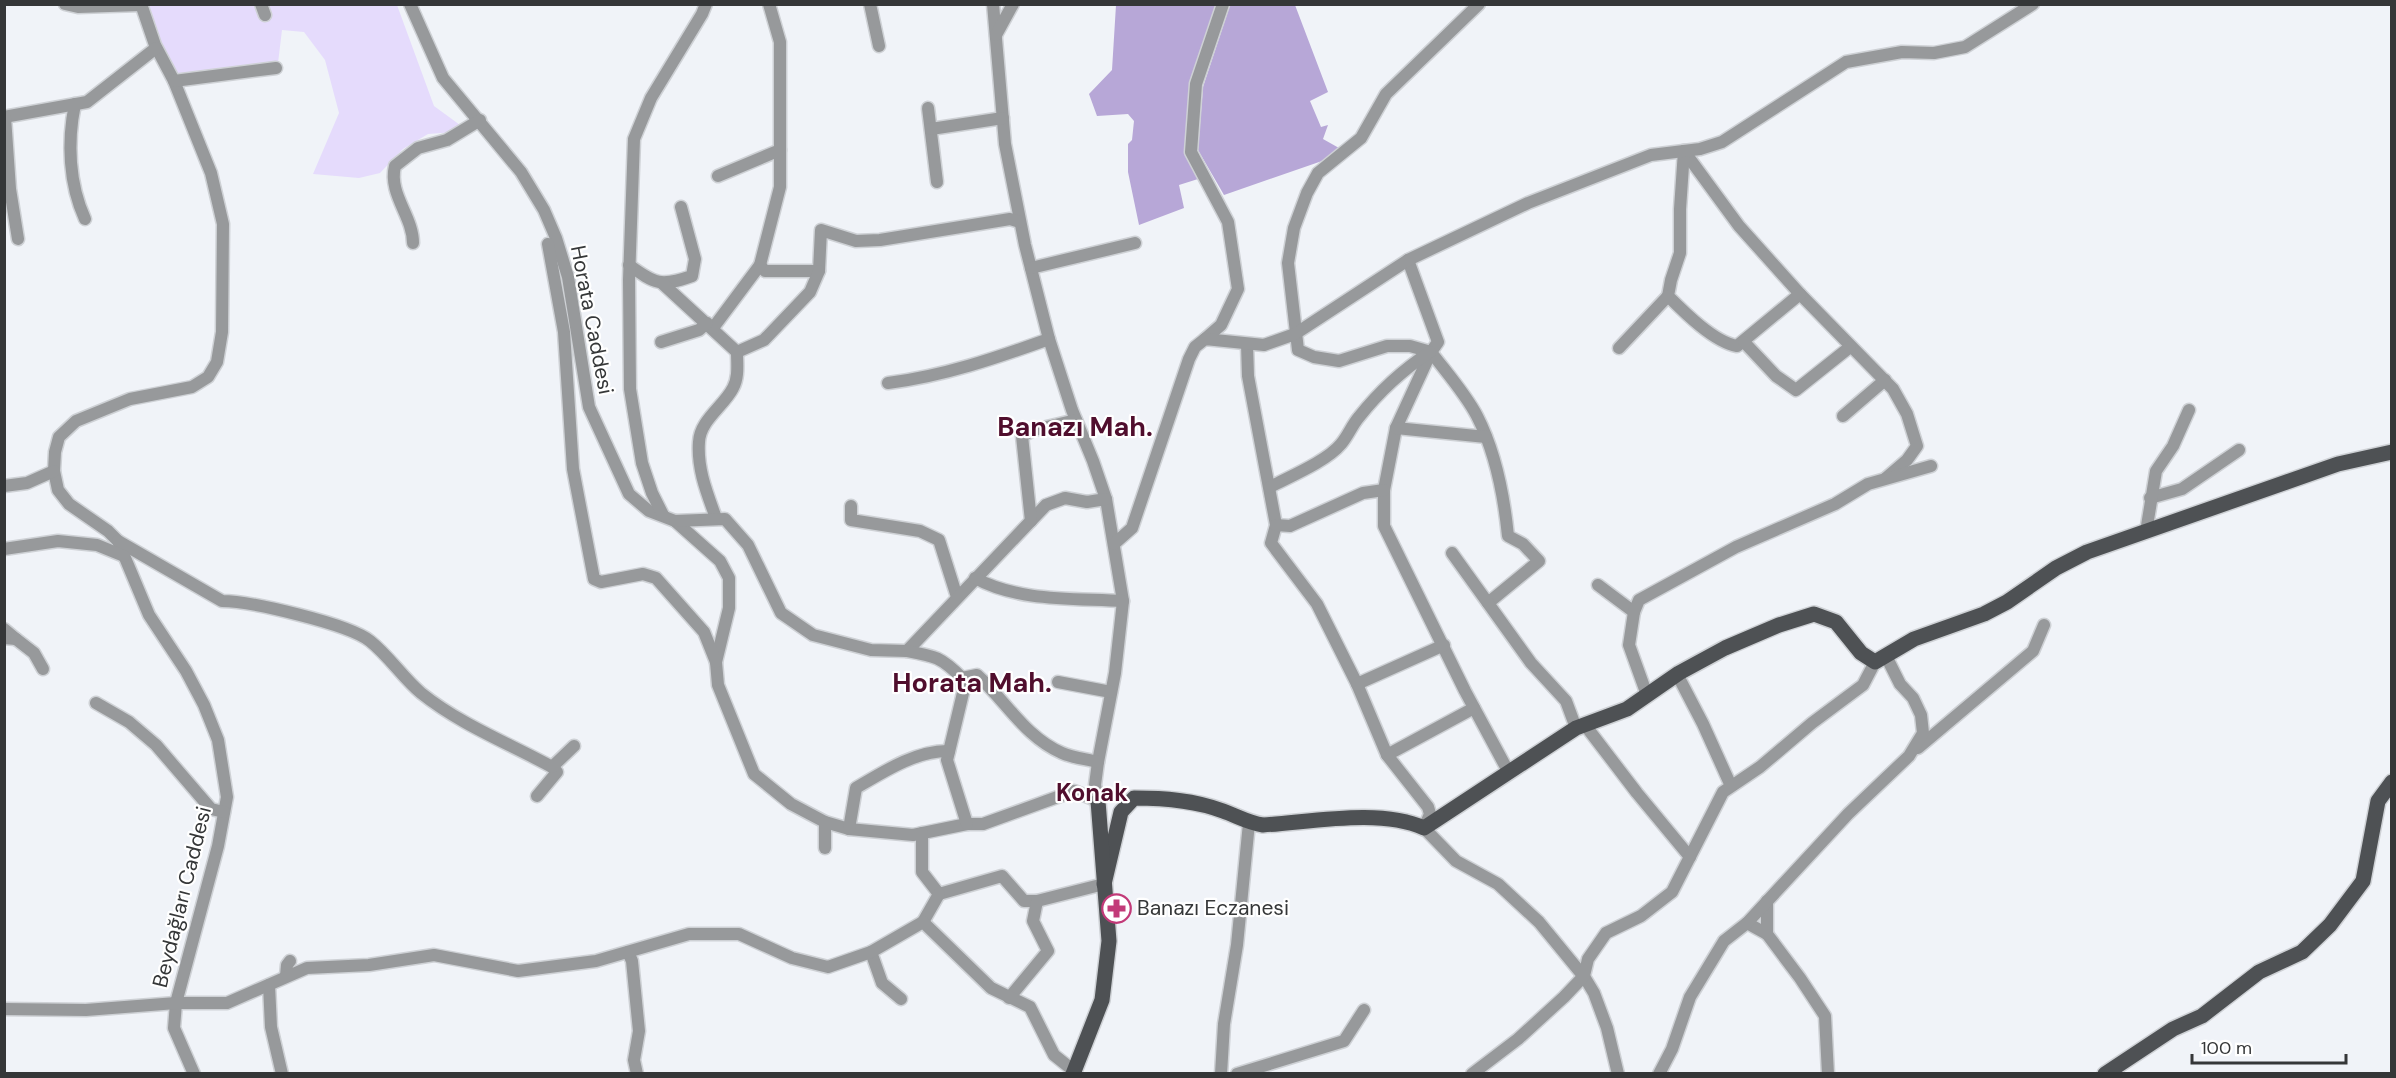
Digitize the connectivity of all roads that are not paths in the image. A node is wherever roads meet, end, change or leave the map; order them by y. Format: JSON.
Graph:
{"nodes":[{"id":1,"x":65,"y":4,"type":"edge"},
{"id":2,"x":410,"y":4,"type":"edge"},
{"id":3,"x":706,"y":4,"type":"edge"},
{"id":4,"x":769,"y":4,"type":"edge"},
{"id":5,"x":870,"y":4,"type":"edge"},
{"id":6,"x":993,"y":4,"type":"edge"},
{"id":7,"x":1012,"y":4,"type":"edge"},
{"id":8,"x":1223,"y":4,"type":"edge"},
{"id":9,"x":1479,"y":4,"type":"edge"},
{"id":10,"x":2033,"y":4,"type":"edge"},
{"id":11,"x":141,"y":5,"type":"edge"},
{"id":12,"x":996,"y":35,"type":"junction"},
{"id":13,"x":879,"y":46,"type":"dead end"},
{"id":14,"x":156,"y":48,"type":"junction"},
{"id":15,"x":276,"y":68,"type":"dead end"},
{"id":16,"x":174,"y":81,"type":"junction"},
{"id":17,"x":75,"y":104,"type":"junction"},
{"id":18,"x":928,"y":108,"type":"dead end"},
{"id":19,"x":5,"y":117,"type":"edge"},
{"id":20,"x":1003,"y":118,"type":"junction"},
{"id":21,"x":480,"y":120,"type":"junction"},
{"id":22,"x":931,"y":129,"type":"junction"},
{"id":23,"x":780,"y":150,"type":"junction"},
{"id":24,"x":1684,"y":151,"type":"junction"},
{"id":25,"x":718,"y":176,"type":"dead end"},
{"id":26,"x":937,"y":182,"type":"dead end"},
{"id":27,"x":681,"y":207,"type":"dead end"},
{"id":28,"x":85,"y":219,"type":"dead end"},
{"id":29,"x":1020,"y":222,"type":"junction"},
{"id":30,"x":18,"y":238,"type":"dead end"},
{"id":31,"x":413,"y":243,"type":"dead end"},
{"id":32,"x":1135,"y":243,"type":"dead end"},
{"id":33,"x":548,"y":244,"type":"dead end"},
{"id":34,"x":1408,"y":260,"type":"junction"},
{"id":35,"x":629,"y":265,"type":"junction"},
{"id":36,"x":759,"y":265,"type":"junction"},
{"id":37,"x":1031,"y":268,"type":"junction"},
{"id":38,"x":819,"y":271,"type":"junction"},
{"id":39,"x":663,"y":284,"type":"junction"},
{"id":40,"x":1800,"y":294,"type":"junction"},
{"id":41,"x":1668,"y":296,"type":"junction"},
{"id":42,"x":710,"y":325,"type":"junction"},
{"id":43,"x":1295,"y":334,"type":"junction"},
{"id":44,"x":1049,"y":339,"type":"junction"},
{"id":45,"x":1205,"y":339,"type":"junction"},
{"id":46,"x":660,"y":342,"type":"dead end"},
{"id":47,"x":1744,"y":342,"type":"junction"},
{"id":48,"x":1247,"y":344,"type":"junction"},
{"id":49,"x":1850,"y":347,"type":"junction"},
{"id":50,"x":1619,"y":348,"type":"dead end"},
{"id":51,"x":737,"y":352,"type":"junction"},
{"id":52,"x":1431,"y":352,"type":"junction"},
{"id":53,"x":1885,"y":380,"type":"junction"},
{"id":54,"x":888,"y":383,"type":"dead end"},
{"id":55,"x":2189,"y":410,"type":"dead end"},
{"id":56,"x":1843,"y":416,"type":"dead end"},
{"id":57,"x":1076,"y":420,"type":"junction"},
{"id":58,"x":1396,"y":428,"type":"junction"},
{"id":59,"x":1486,"y":437,"type":"junction"},
{"id":60,"x":2239,"y":450,"type":"dead end"},
{"id":61,"x":2391,"y":452,"type":"edge"},
{"id":62,"x":1931,"y":466,"type":"dead end"},
{"id":63,"x":54,"y":471,"type":"junction"},
{"id":64,"x":1886,"y":478,"type":"junction"},
{"id":65,"x":4,"y":486,"type":"edge"},
{"id":66,"x":1270,"y":487,"type":"junction"},
{"id":67,"x":1384,"y":490,"type":"junction"},
{"id":68,"x":2150,"y":498,"type":"junction"},
{"id":69,"x":1106,"y":499,"type":"junction"},
{"id":70,"x":851,"y":506,"type":"dead end"},
{"id":71,"x":663,"y":515,"type":"junction"},
{"id":72,"x":716,"y":518,"type":"junction"},
{"id":73,"x":675,"y":521,"type":"junction"},
{"id":74,"x":1031,"y":521,"type":"junction"},
{"id":75,"x":1276,"y":525,"type":"junction"},
{"id":76,"x":2146,"y":532,"type":"junction"},
{"id":77,"x":118,"y":541,"type":"junction"},
{"id":78,"x":1114,"y":544,"type":"junction"},
{"id":79,"x":4,"y":549,"type":"edge"},
{"id":80,"x":1452,"y":554,"type":"dead end"},
{"id":81,"x":124,"y":556,"type":"junction"},
{"id":82,"x":975,"y":578,"type":"junction"},
{"id":83,"x":1598,"y":585,"type":"dead end"},
{"id":84,"x":957,"y":597,"type":"junction"},
{"id":85,"x":1123,"y":601,"type":"junction"},
{"id":86,"x":1488,"y":603,"type":"junction"},
{"id":87,"x":1634,"y":612,"type":"junction"},
{"id":88,"x":2044,"y":625,"type":"dead end"},
{"id":89,"x":4,"y":629,"type":"edge"},
{"id":90,"x":10,"y":638,"type":"edge"},
{"id":91,"x":1444,"y":645,"type":"junction"},
{"id":92,"x":907,"y":651,"type":"junction"},
{"id":93,"x":1880,"y":659,"type":"junction"},
{"id":94,"x":716,"y":662,"type":"junction"},
{"id":95,"x":43,"y":669,"type":"dead end"},
{"id":96,"x":1677,"y":674,"type":"junction"},
{"id":97,"x":962,"y":678,"type":"junction"},
{"id":98,"x":1058,"y":682,"type":"dead end"},
{"id":99,"x":1357,"y":684,"type":"junction"},
{"id":100,"x":1111,"y":692,"type":"junction"},
{"id":101,"x":1647,"y":694,"type":"junction"},
{"id":102,"x":96,"y":703,"type":"dead end"},
{"id":103,"x":1474,"y":708,"type":"junction"},
{"id":104,"x":1581,"y":726,"type":"junction"},
{"id":105,"x":574,"y":746,"type":"dead end"},
{"id":106,"x":949,"y":752,"type":"junction"},
{"id":107,"x":1910,"y":754,"type":"junction"},
{"id":108,"x":1387,"y":755,"type":"junction"},
{"id":109,"x":1098,"y":762,"type":"junction"},
{"id":110,"x":552,"y":767,"type":"junction"},
{"id":111,"x":1508,"y":771,"type":"junction"},
{"id":112,"x":2391,"y":782,"type":"edge"},
{"id":113,"x":1095,"y":785,"type":"junction"},
{"id":114,"x":1731,"y":786,"type":"junction"},
{"id":115,"x":1074,"y":791,"type":"junction"},
{"id":116,"x":537,"y":796,"type":"dead end"},
{"id":117,"x":1098,"y":801,"type":"junction"},
{"id":118,"x":224,"y":812,"type":"junction"},
{"id":119,"x":825,"y":822,"type":"junction"},
{"id":120,"x":1249,"y":823,"type":"junction"},
{"id":121,"x":968,"y":824,"type":"junction"},
{"id":122,"x":1424,"y":828,"type":"junction"},
{"id":123,"x":849,"y":829,"type":"junction"},
{"id":124,"x":922,"y":833,"type":"junction"},
{"id":125,"x":825,"y":848,"type":"dead end"},
{"id":126,"x":1690,"y":857,"type":"junction"},
{"id":127,"x":1104,"y":885,"type":"junction"},
{"id":128,"x":939,"y":894,"type":"junction"},
{"id":129,"x":1037,"y":901,"type":"junction"},
{"id":130,"x":1767,"y":901,"type":"junction"},
{"id":131,"x":923,"y":922,"type":"junction"},
{"id":132,"x":1747,"y":923,"type":"junction"},
{"id":133,"x":1767,"y":934,"type":"junction"},
{"id":134,"x":628,"y":952,"type":"junction"},
{"id":135,"x":871,"y":952,"type":"junction"},
{"id":136,"x":290,"y":961,"type":"dead end"},
{"id":137,"x":286,"y":976,"type":"junction"},
{"id":138,"x":1584,"y":976,"type":"junction"},
{"id":139,"x":269,"y":985,"type":"junction"},
{"id":140,"x":1009,"y":998,"type":"junction"},
{"id":141,"x":901,"y":999,"type":"dead end"},
{"id":142,"x":176,"y":1004,"type":"junction"},
{"id":143,"x":4,"y":1009,"type":"edge"},
{"id":144,"x":1364,"y":1010,"type":"dead end"},
{"id":145,"x":633,"y":1072,"type":"edge"},
{"id":146,"x":1074,"y":1072,"type":"edge"},
{"id":147,"x":194,"y":1074,"type":"edge"},
{"id":148,"x":282,"y":1074,"type":"edge"},
{"id":149,"x":1221,"y":1074,"type":"edge"},
{"id":150,"x":1237,"y":1074,"type":"edge"},
{"id":151,"x":1472,"y":1074,"type":"edge"},
{"id":152,"x":1618,"y":1074,"type":"edge"},
{"id":153,"x":1659,"y":1074,"type":"edge"},
{"id":154,"x":1828,"y":1074,"type":"edge"},
{"id":155,"x":2105,"y":1074,"type":"edge"}],
"edges":[{"from":1,"to":11,"type":"street"},
{"from":2,"to":21,"type":"street","name":"Horata Caddesi"},
{"from":3,"to":35,"type":"street"},
{"from":4,"to":23,"type":"street"},
{"from":5,"to":13,"type":"street"},
{"from":6,"to":12,"type":"street"},
{"from":7,"to":12,"type":"street"},
{"from":8,"to":45,"type":"street"},
{"from":9,"to":43,"type":"street"},
{"from":10,"to":24,"type":"street"},
{"from":11,"to":14,"type":"street","name":"Beydağları Caddesi"},
{"from":12,"to":20,"type":"street"},
{"from":14,"to":16,"type":"street","name":"Beydağları Caddesi"},
{"from":14,"to":17,"type":"street"},
{"from":15,"to":16,"type":"street"},
{"from":16,"to":63,"type":"street","name":"Beydağları Caddesi"},
{"from":17,"to":19,"type":"street"},
{"from":17,"to":28,"type":"street"},
{"from":18,"to":22,"type":"street"},
{"from":19,"to":30,"type":"street"},
{"from":20,"to":22,"type":"street"},
{"from":20,"to":29,"type":"street"},
{"from":21,"to":31,"type":"street"},
{"from":21,"to":71,"type":"street","name":"Horata Caddesi"},
{"from":22,"to":26,"type":"street"},
{"from":23,"to":25,"type":"street"},
{"from":23,"to":36,"type":"street"},
{"from":24,"to":34,"type":"street"},
{"from":24,"to":40,"type":"street"},
{"from":24,"to":41,"type":"street"},
{"from":27,"to":39,"type":"street"},
{"from":29,"to":37,"type":"street"},
{"from":29,"to":38,"type":"street"},
{"from":32,"to":37,"type":"street"},
{"from":33,"to":94,"type":"street"},
{"from":34,"to":43,"type":"street"},
{"from":34,"to":52,"type":"street"},
{"from":35,"to":39,"type":"street"},
{"from":35,"to":71,"type":"street"},
{"from":36,"to":38,"type":"street"},
{"from":36,"to":42,"type":"street"},
{"from":37,"to":44,"type":"street"},
{"from":38,"to":51,"type":"street"},
{"from":39,"to":42,"type":"street"},
{"from":40,"to":47,"type":"street"},
{"from":40,"to":49,"type":"street"},
{"from":41,"to":47,"type":"street"},
{"from":41,"to":50,"type":"street"},
{"from":42,"to":46,"type":"street"},
{"from":42,"to":51,"type":"street"},
{"from":43,"to":48,"type":"street"},
{"from":43,"to":52,"type":"street"},
{"from":44,"to":54,"type":"street"},
{"from":44,"to":57,"type":"street"},
{"from":45,"to":48,"type":"street"},
{"from":45,"to":78,"type":"street"},
{"from":47,"to":49,"type":"street"},
{"from":48,"to":66,"type":"street"},
{"from":49,"to":53,"type":"street"},
{"from":51,"to":72,"type":"street"},
{"from":52,"to":58,"type":"street"},
{"from":52,"to":59,"type":"street"},
{"from":52,"to":66,"type":"street"},
{"from":53,"to":56,"type":"street"},
{"from":53,"to":64,"type":"street"},
{"from":55,"to":68,"type":"street"},
{"from":57,"to":69,"type":"street"},
{"from":57,"to":74,"type":"street"},
{"from":58,"to":59,"type":"street"},
{"from":58,"to":67,"type":"street"},
{"from":59,"to":86,"type":"street"},
{"from":60,"to":68,"type":"street"},
{"from":61,"to":76,"type":"main road"},
{"from":62,"to":64,"type":"street"},
{"from":63,"to":65,"type":"street"},
{"from":63,"to":77,"type":"street","name":"Beydağları Caddesi"},
{"from":64,"to":87,"type":"street"},
{"from":66,"to":75,"type":"street"},
{"from":67,"to":75,"type":"street"},
{"from":67,"to":91,"type":"street"},
{"from":68,"to":76,"type":"street"},
{"from":69,"to":74,"type":"street"},
{"from":69,"to":78,"type":"street"},
{"from":70,"to":84,"type":"street"},
{"from":71,"to":73,"type":"street","name":"Horata Caddesi"},
{"from":72,"to":73,"type":"street"},
{"from":72,"to":92,"type":"street"},
{"from":73,"to":94,"type":"street","name":"Horata Caddesi"},
{"from":74,"to":82,"type":"street"},
{"from":75,"to":99,"type":"street"},
{"from":76,"to":93,"type":"main road"},
{"from":77,"to":81,"type":"street","name":"Beydağları Caddesi"},
{"from":77,"to":110,"type":"street"},
{"from":78,"to":85,"type":"street"},
{"from":79,"to":81,"type":"street"},
{"from":80,"to":86,"type":"street"},
{"from":81,"to":118,"type":"street","name":"Beydağları Caddesi"},
{"from":82,"to":84,"type":"street"},
{"from":82,"to":85,"type":"street"},
{"from":83,"to":87,"type":"street"},
{"from":84,"to":92,"type":"street"},
{"from":85,"to":100,"type":"street"},
{"from":86,"to":104,"type":"street"},
{"from":87,"to":101,"type":"street"},
{"from":88,"to":107,"type":"street"},
{"from":89,"to":90,"type":"street"},
{"from":90,"to":95,"type":"street"},
{"from":91,"to":99,"type":"street"},
{"from":91,"to":103,"type":"street"},
{"from":92,"to":97,"type":"street"},
{"from":93,"to":96,"type":"main road"},
{"from":93,"to":107,"type":"street"},
{"from":93,"to":114,"type":"street"},
{"from":94,"to":119,"type":"street"},
{"from":96,"to":101,"type":"main road"},
{"from":96,"to":114,"type":"street"},
{"from":97,"to":106,"type":"street"},
{"from":97,"to":109,"type":"street"},
{"from":98,"to":100,"type":"street"},
{"from":99,"to":108,"type":"street"},
{"from":100,"to":109,"type":"street"},
{"from":101,"to":104,"type":"main road"},
{"from":102,"to":118,"type":"street"},
{"from":103,"to":108,"type":"street"},
{"from":103,"to":111,"type":"street"},
{"from":104,"to":111,"type":"main road"},
{"from":104,"to":126,"type":"street"},
{"from":105,"to":110,"type":"street"},
{"from":106,"to":121,"type":"street"},
{"from":106,"to":123,"type":"street"},
{"from":107,"to":130,"type":"street"},
{"from":108,"to":122,"type":"street"},
{"from":109,"to":113,"type":"street"},
{"from":110,"to":116,"type":"street"},
{"from":111,"to":122,"type":"main road"},
{"from":112,"to":155,"type":"main road"},
{"from":113,"to":115,"type":"street"},
{"from":113,"to":117,"type":"street"},
{"from":114,"to":126,"type":"street"},
{"from":115,"to":117,"type":"street"},
{"from":115,"to":121,"type":"street"},
{"from":117,"to":127,"type":"main road"},
{"from":118,"to":142,"type":"street","name":"Beydağları Caddesi"},
{"from":119,"to":123,"type":"street"},
{"from":119,"to":125,"type":"street"},
{"from":120,"to":122,"type":"main road"},
{"from":120,"to":127,"type":"main road"},
{"from":120,"to":149,"type":"street"},
{"from":121,"to":124,"type":"street"},
{"from":122,"to":138,"type":"street"},
{"from":123,"to":124,"type":"street"},
{"from":124,"to":128,"type":"street"},
{"from":126,"to":138,"type":"street"},
{"from":127,"to":129,"type":"street"},
{"from":127,"to":146,"type":"main road"},
{"from":128,"to":129,"type":"street"},
{"from":128,"to":131,"type":"street"},
{"from":129,"to":140,"type":"street"},
{"from":130,"to":132,"type":"street"},
{"from":130,"to":133,"type":"street"},
{"from":131,"to":135,"type":"street"},
{"from":131,"to":140,"type":"street"},
{"from":132,"to":133,"type":"street"},
{"from":132,"to":153,"type":"street"},
{"from":133,"to":154,"type":"street"},
{"from":134,"to":135,"type":"street"},
{"from":134,"to":137,"type":"street"},
{"from":134,"to":145,"type":"street"},
{"from":135,"to":141,"type":"street"},
{"from":136,"to":137,"type":"street"},
{"from":137,"to":139,"type":"street"},
{"from":138,"to":151,"type":"street"},
{"from":138,"to":152,"type":"street"},
{"from":139,"to":142,"type":"street"},
{"from":139,"to":148,"type":"street"},
{"from":140,"to":146,"type":"street"},
{"from":142,"to":143,"type":"street"},
{"from":142,"to":147,"type":"street","name":"Beydağları Caddesi"},
{"from":144,"to":150,"type":"street"}]}
